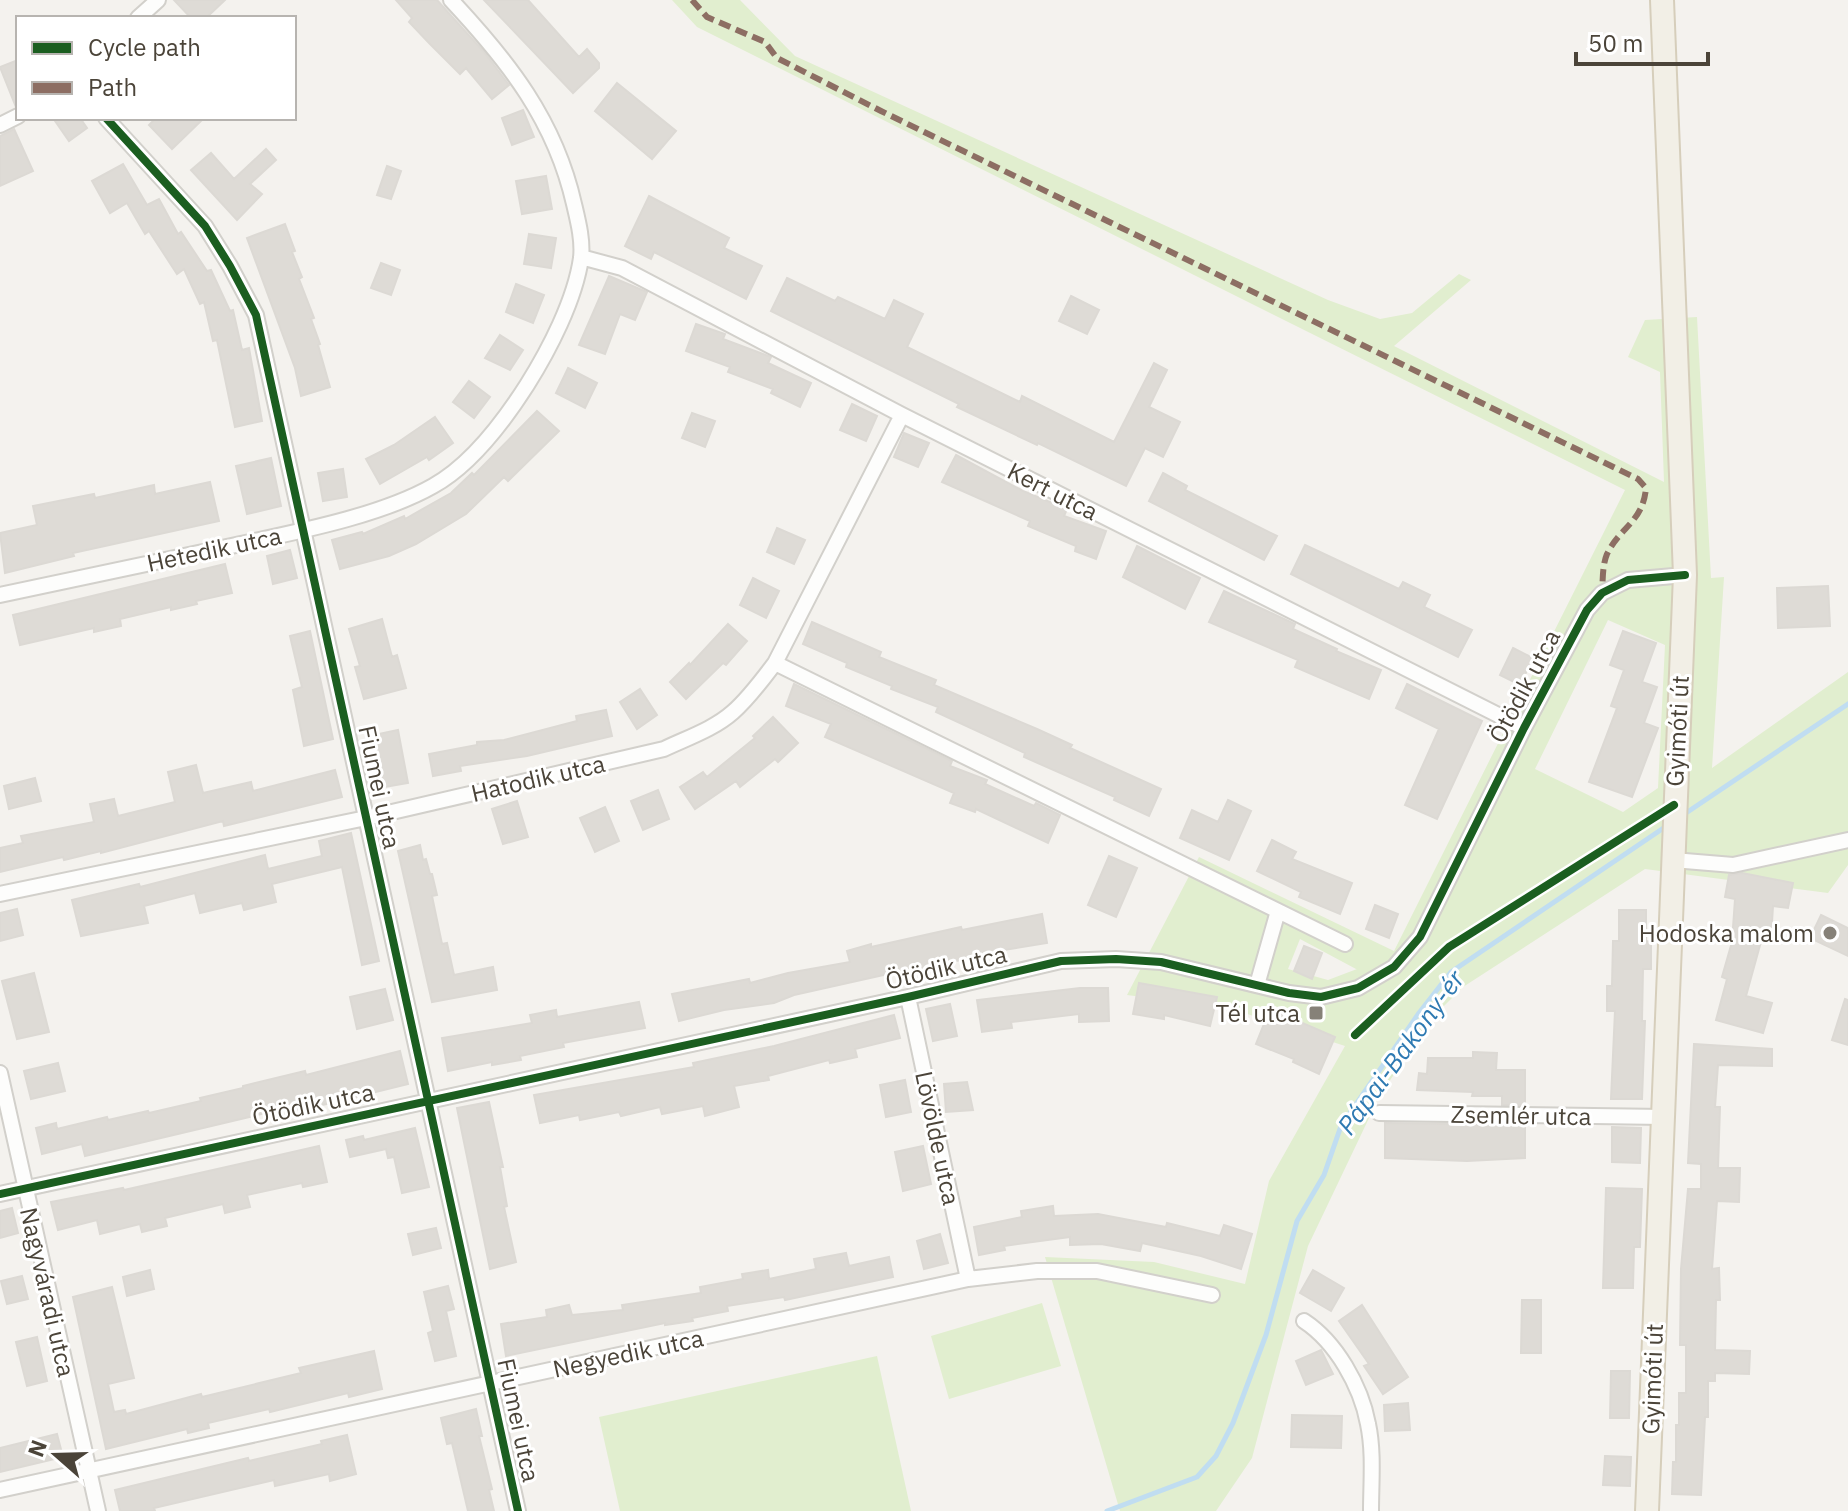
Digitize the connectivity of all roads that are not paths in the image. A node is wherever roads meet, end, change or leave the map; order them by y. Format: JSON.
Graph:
{"nodes":[{"id":1,"x":158,"y":0,"type":"edge"},
{"id":2,"x":451,"y":0,"type":"edge"},
{"id":3,"x":1662,"y":0,"type":"edge"},
{"id":4,"x":140,"y":16,"type":"edge"},
{"id":5,"x":108,"y":120,"type":"edge"},
{"id":6,"x":581,"y":257,"type":"junction"},
{"id":7,"x":902,"y":415,"type":"junction"},
{"id":8,"x":302,"y":531,"type":"junction"},
{"id":9,"x":1685,"y":575,"type":"junction"},
{"id":10,"x":0,"y":595,"type":"edge"},
{"id":11,"x":775,"y":663,"type":"junction"},
{"id":12,"x":1524,"y":728,"type":"junction"},
{"id":13,"x":366,"y":818,"type":"junction"},
{"id":14,"x":1848,"y":840,"type":"edge"},
{"id":15,"x":1673,"y":850,"type":"junction"},
{"id":16,"x":0,"y":894,"type":"edge"},
{"id":17,"x":1278,"y":911,"type":"junction"},
{"id":18,"x":1345,"y":944,"type":"dead end"},
{"id":19,"x":1257,"y":985,"type":"junction"},
{"id":20,"x":908,"y":997,"type":"junction"},
{"id":21,"x":0,"y":1073,"type":"edge"},
{"id":22,"x":428,"y":1099,"type":"junction"},
{"id":23,"x":1379,"y":1113,"type":"dead end"},
{"id":24,"x":1664,"y":1117,"type":"junction"},
{"id":25,"x":24,"y":1188,"type":"junction"},
{"id":26,"x":0,"y":1194,"type":"edge"},
{"id":27,"x":968,"y":1279,"type":"junction"},
{"id":28,"x":1212,"y":1295,"type":"dead end"},
{"id":29,"x":1304,"y":1321,"type":"dead end"},
{"id":30,"x":491,"y":1383,"type":"junction"},
{"id":31,"x":89,"y":1470,"type":"junction"},
{"id":32,"x":0,"y":1490,"type":"edge"},
{"id":33,"x":98,"y":1511,"type":"edge"},
{"id":34,"x":518,"y":1511,"type":"edge"},
{"id":35,"x":1371,"y":1511,"type":"edge"},
{"id":36,"x":1647,"y":1511,"type":"edge"}],
"edges":[{"from":1,"to":4,"type":"street"},
{"from":2,"to":6,"type":"street"},
{"from":3,"to":9,"type":"main road","name":"Gyimóti út"},
{"from":5,"to":8,"type":"street","name":"Fiumei utca"},
{"from":6,"to":7,"type":"street","name":"Kert utca"},
{"from":6,"to":8,"type":"street","name":"Hetedik utca"},
{"from":7,"to":11,"type":"street","name":"Hatodik utca"},
{"from":7,"to":12,"type":"street","name":"Kert utca"},
{"from":8,"to":10,"type":"street","name":"Hetedik utca"},
{"from":8,"to":13,"type":"street","name":"Fiumei utca"},
{"from":9,"to":12,"type":"street","name":"Ötödik utca"},
{"from":9,"to":15,"type":"main road","name":"Gyimóti út"},
{"from":11,"to":13,"type":"street","name":"Hatodik utca"},
{"from":11,"to":17,"type":"street"},
{"from":12,"to":19,"type":"street","name":"Ötödik utca"},
{"from":13,"to":16,"type":"street","name":"Hatodik utca"},
{"from":13,"to":22,"type":"street","name":"Fiumei utca"},
{"from":14,"to":15,"type":"street"},
{"from":15,"to":24,"type":"main road","name":"Gyimóti út"},
{"from":17,"to":18,"type":"street"},
{"from":17,"to":19,"type":"street"},
{"from":19,"to":20,"type":"street","name":"Ötödik utca"},
{"from":20,"to":22,"type":"street","name":"Ötödik utca"},
{"from":20,"to":27,"type":"street","name":"Lövölde utca"},
{"from":21,"to":25,"type":"street","name":"Nagyváradi utca"},
{"from":22,"to":25,"type":"street","name":"Ötödik utca"},
{"from":22,"to":30,"type":"street","name":"Fiumei utca"},
{"from":23,"to":24,"type":"street","name":"Zsemlér utca"},
{"from":24,"to":36,"type":"main road","name":"Gyimóti út"},
{"from":25,"to":26,"type":"street","name":"Ötödik utca"},
{"from":25,"to":31,"type":"street","name":"Nagyváradi utca"},
{"from":27,"to":28,"type":"street","name":"Negyedik utca"},
{"from":27,"to":30,"type":"street","name":"Negyedik utca"},
{"from":29,"to":35,"type":"street"},
{"from":30,"to":31,"type":"street","name":"Negyedik utca"},
{"from":30,"to":34,"type":"street","name":"Fiumei utca"},
{"from":31,"to":32,"type":"street","name":"Negyedik utca"},
{"from":31,"to":33,"type":"street","name":"Nagyváradi utca"}]}
